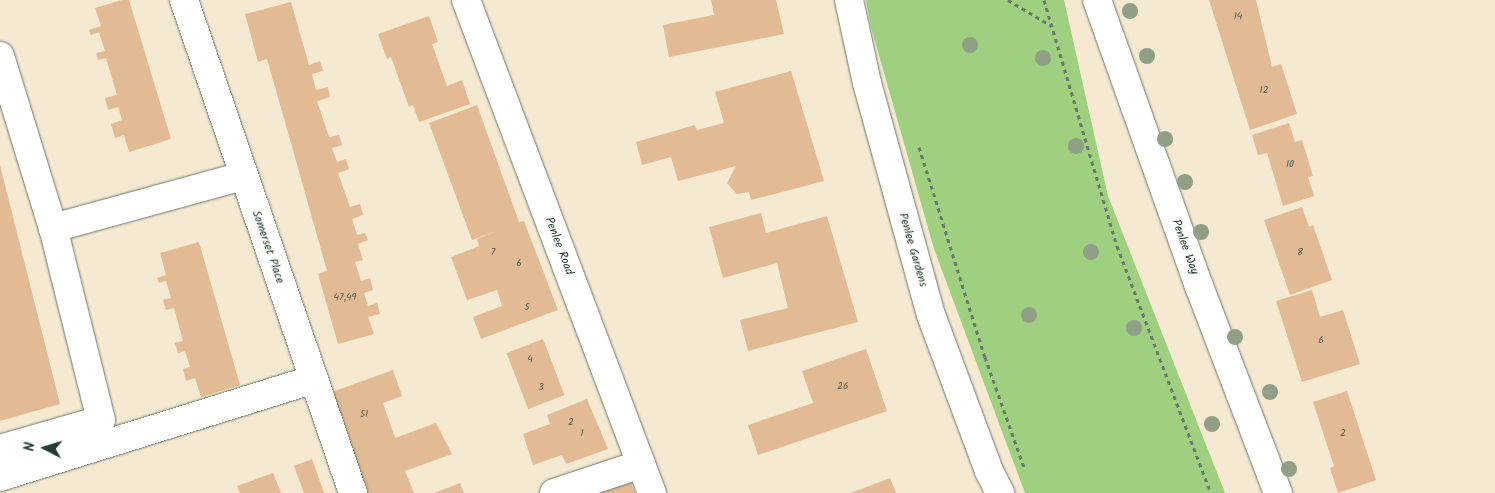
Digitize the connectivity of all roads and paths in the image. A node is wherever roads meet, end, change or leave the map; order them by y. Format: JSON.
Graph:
{"nodes":[{"id":1,"x":184,"y":0,"type":"edge"},
{"id":2,"x":466,"y":0,"type":"edge"},
{"id":3,"x":849,"y":0,"type":"edge"},
{"id":4,"x":1008,"y":0,"type":"edge"},
{"id":5,"x":1044,"y":0,"type":"edge"},
{"id":6,"x":1097,"y":0,"type":"edge"},
{"id":7,"x":1052,"y":26,"type":"junction"},
{"id":8,"x":0,"y":56,"type":"edge"},
{"id":9,"x":918,"y":142,"type":"dead end"},
{"id":10,"x":243,"y":176,"type":"junction"},
{"id":11,"x":53,"y":228,"type":"junction"},
{"id":12,"x":314,"y":379,"type":"junction"},
{"id":13,"x":0,"y":449,"type":"edge"},
{"id":14,"x":641,"y":464,"type":"junction"},
{"id":15,"x":1027,"y":475,"type":"dead end"},
{"id":16,"x":0,"y":477,"type":"edge"},
{"id":17,"x":353,"y":493,"type":"edge"},
{"id":18,"x":554,"y":493,"type":"edge"},
{"id":19,"x":652,"y":493,"type":"edge"},
{"id":20,"x":1000,"y":493,"type":"edge"},
{"id":21,"x":1211,"y":493,"type":"edge"},
{"id":22,"x":1278,"y":493,"type":"edge"}],
"edges":[{"from":1,"to":10,"type":"street","name":"Somerset Place"},
{"from":2,"to":14,"type":"street","name":"Penlee Road"},
{"from":3,"to":20,"type":"street","name":"Penlee Gardens"},
{"from":4,"to":7,"type":"path"},
{"from":5,"to":7,"type":"path"},
{"from":6,"to":22,"type":"street","name":"Penlee Way"},
{"from":7,"to":21,"type":"path"},
{"from":8,"to":11,"type":"street"},
{"from":9,"to":15,"type":"path"},
{"from":10,"to":11,"type":"street"},
{"from":10,"to":12,"type":"street","name":"Somerset Place"},
{"from":11,"to":13,"type":"street"},
{"from":12,"to":16,"type":"street"},
{"from":12,"to":17,"type":"street","name":"Somerset Place"},
{"from":14,"to":18,"type":"street"},
{"from":14,"to":19,"type":"street","name":"Penlee Road"}]}
